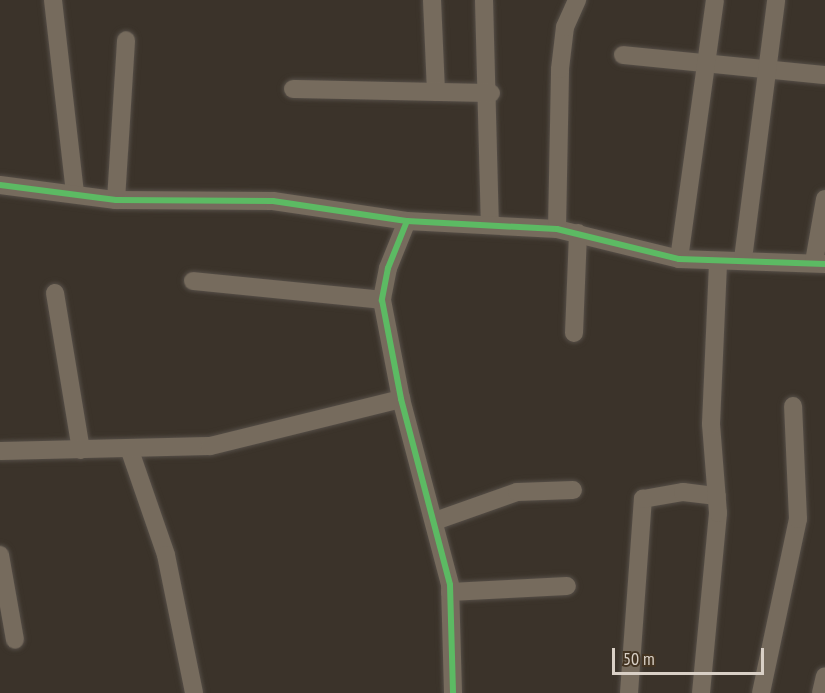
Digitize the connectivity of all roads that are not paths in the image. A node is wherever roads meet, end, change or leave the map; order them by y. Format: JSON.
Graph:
{"nodes":[{"id":1,"x":53,"y":0,"type":"edge"},
{"id":2,"x":432,"y":0,"type":"edge"},
{"id":3,"x":484,"y":0,"type":"edge"},
{"id":4,"x":577,"y":0,"type":"edge"},
{"id":5,"x":715,"y":0,"type":"edge"},
{"id":6,"x":776,"y":0,"type":"edge"},
{"id":7,"x":126,"y":40,"type":"dead end"},
{"id":8,"x":623,"y":55,"type":"dead end"},
{"id":9,"x":702,"y":66,"type":"junction"},
{"id":10,"x":766,"y":72,"type":"junction"},
{"id":11,"x":825,"y":75,"type":"edge"},
{"id":12,"x":293,"y":89,"type":"dead end"},
{"id":13,"x":436,"y":92,"type":"junction"},
{"id":14,"x":491,"y":93,"type":"junction"},
{"id":15,"x":0,"y":184,"type":"edge"},
{"id":16,"x":75,"y":192,"type":"junction"},
{"id":17,"x":825,"y":199,"type":"edge"},
{"id":18,"x":116,"y":200,"type":"junction"},
{"id":19,"x":407,"y":221,"type":"junction"},
{"id":20,"x":490,"y":224,"type":"junction"},
{"id":21,"x":557,"y":229,"type":"junction"},
{"id":22,"x":579,"y":233,"type":"junction"},
{"id":23,"x":679,"y":259,"type":"junction"},
{"id":24,"x":743,"y":259,"type":"junction"},
{"id":25,"x":718,"y":262,"type":"junction"},
{"id":26,"x":819,"y":263,"type":"edge"},
{"id":27,"x":193,"y":281,"type":"dead end"},
{"id":28,"x":55,"y":293,"type":"dead end"},
{"id":29,"x":382,"y":300,"type":"junction"},
{"id":30,"x":574,"y":333,"type":"dead end"},
{"id":31,"x":401,"y":399,"type":"junction"},
{"id":32,"x":793,"y":405,"type":"dead end"},
{"id":33,"x":129,"y":448,"type":"junction"},
{"id":34,"x":81,"y":450,"type":"junction"},
{"id":35,"x":0,"y":451,"type":"edge"},
{"id":36,"x":573,"y":490,"type":"dead end"},
{"id":37,"x":717,"y":496,"type":"junction"},
{"id":38,"x":435,"y":521,"type":"junction"},
{"id":39,"x":0,"y":555,"type":"edge"},
{"id":40,"x":567,"y":586,"type":"dead end"},
{"id":41,"x":450,"y":592,"type":"junction"},
{"id":42,"x":15,"y":640,"type":"dead end"},
{"id":43,"x":825,"y":676,"type":"edge"},
{"id":44,"x":194,"y":693,"type":"edge"},
{"id":45,"x":453,"y":693,"type":"edge"},
{"id":46,"x":629,"y":693,"type":"edge"},
{"id":47,"x":701,"y":693,"type":"edge"},
{"id":48,"x":761,"y":693,"type":"edge"},
{"id":49,"x":821,"y":693,"type":"edge"}],
"edges":[{"from":1,"to":16,"type":"street"},
{"from":2,"to":13,"type":"street"},
{"from":3,"to":14,"type":"street"},
{"from":4,"to":21,"type":"street"},
{"from":5,"to":9,"type":"street"},
{"from":6,"to":10,"type":"street"},
{"from":7,"to":18,"type":"street"},
{"from":8,"to":9,"type":"street"},
{"from":9,"to":10,"type":"street"},
{"from":9,"to":23,"type":"street"},
{"from":10,"to":11,"type":"street"},
{"from":10,"to":24,"type":"street"},
{"from":12,"to":13,"type":"street"},
{"from":13,"to":14,"type":"street"},
{"from":14,"to":20,"type":"street"},
{"from":15,"to":16,"type":"street"},
{"from":16,"to":18,"type":"street"},
{"from":17,"to":26,"type":"street"},
{"from":18,"to":19,"type":"street"},
{"from":19,"to":20,"type":"street"},
{"from":19,"to":29,"type":"street"},
{"from":20,"to":21,"type":"street"},
{"from":21,"to":22,"type":"street"},
{"from":22,"to":23,"type":"street"},
{"from":22,"to":30,"type":"street"},
{"from":23,"to":25,"type":"street"},
{"from":24,"to":25,"type":"street"},
{"from":24,"to":26,"type":"street"},
{"from":25,"to":37,"type":"street"},
{"from":27,"to":29,"type":"street"},
{"from":28,"to":34,"type":"street"},
{"from":29,"to":31,"type":"street"},
{"from":31,"to":33,"type":"street"},
{"from":31,"to":38,"type":"street"},
{"from":32,"to":48,"type":"street"},
{"from":33,"to":34,"type":"street"},
{"from":33,"to":44,"type":"street"},
{"from":34,"to":35,"type":"street"},
{"from":36,"to":38,"type":"street"},
{"from":37,"to":46,"type":"street"},
{"from":37,"to":47,"type":"street"},
{"from":38,"to":41,"type":"street"},
{"from":39,"to":42,"type":"street"},
{"from":40,"to":41,"type":"street"},
{"from":41,"to":45,"type":"street"},
{"from":43,"to":49,"type":"street"}]}
